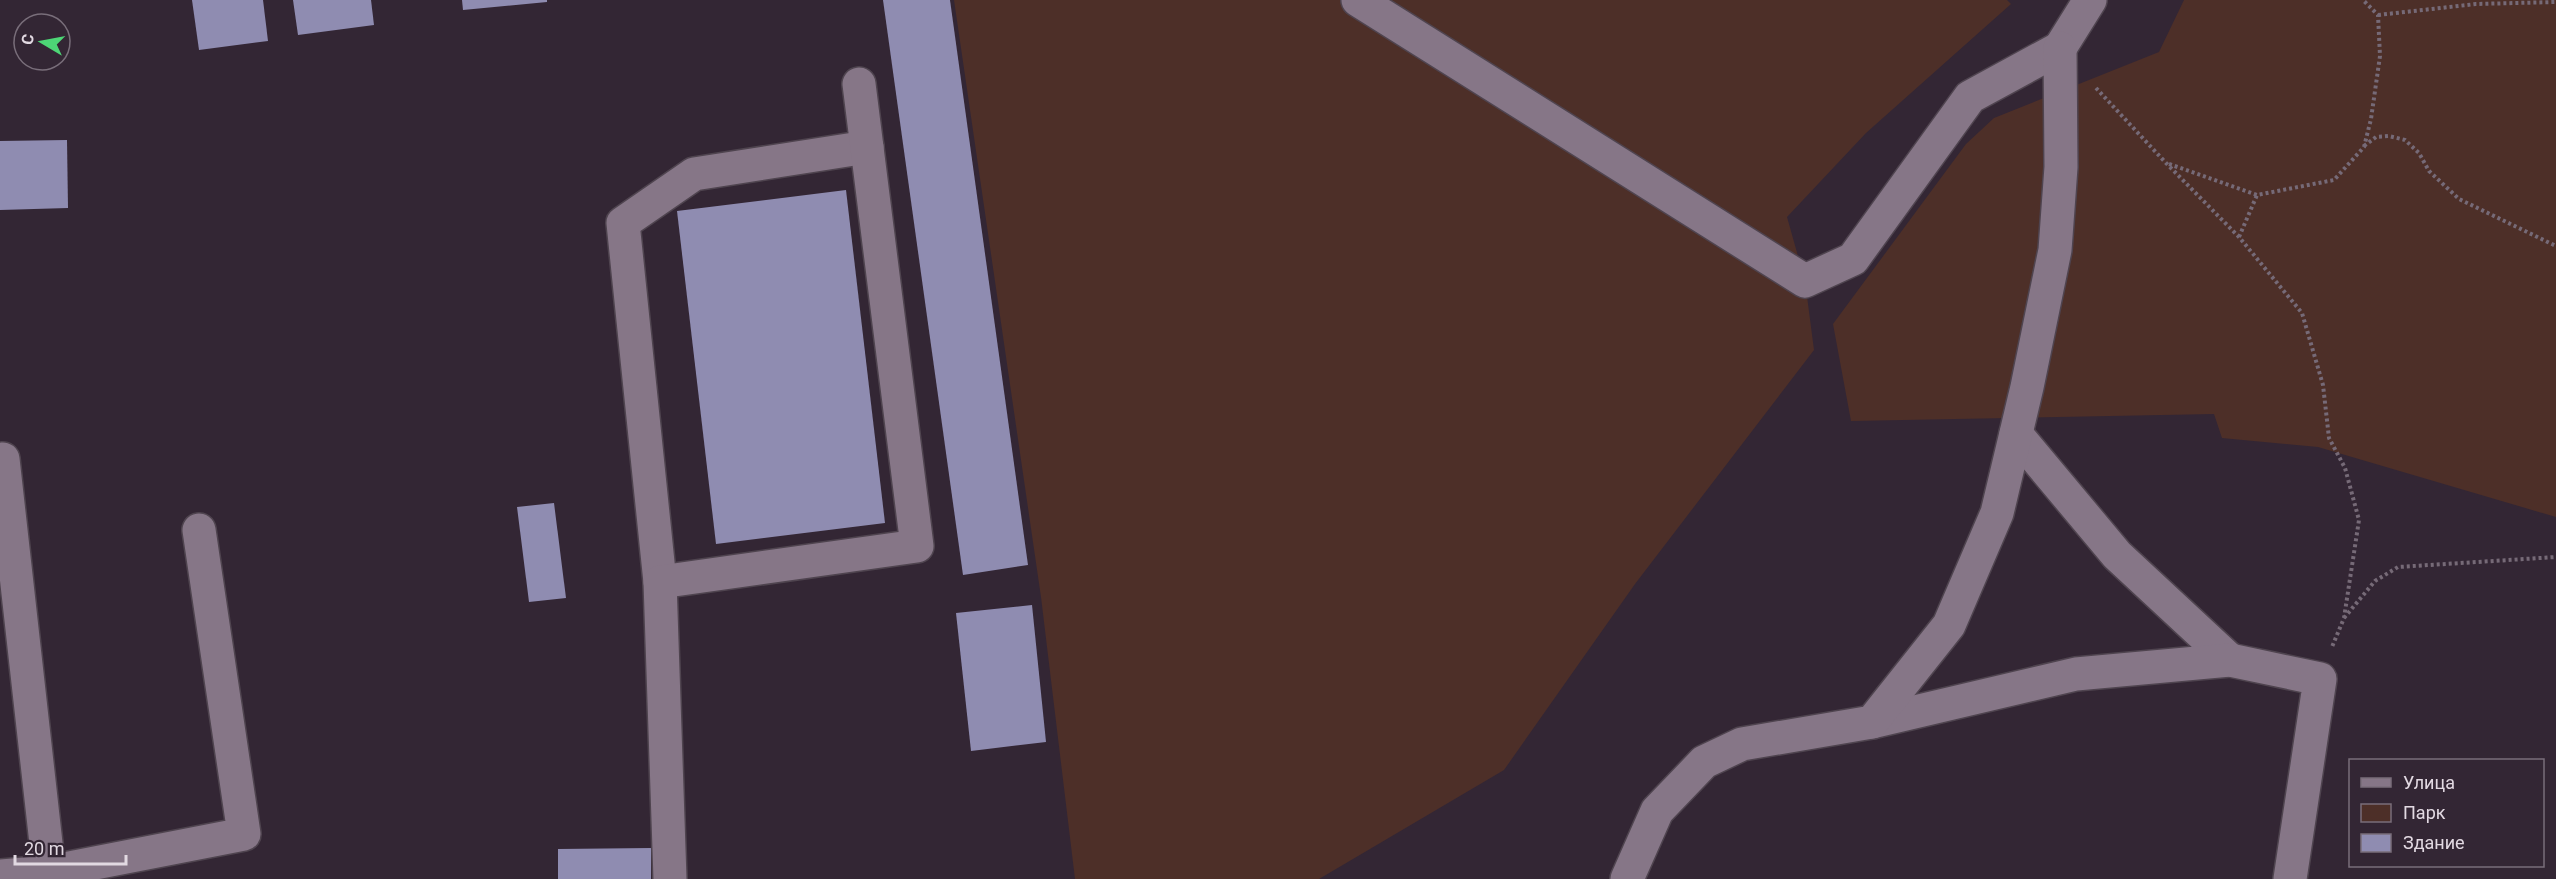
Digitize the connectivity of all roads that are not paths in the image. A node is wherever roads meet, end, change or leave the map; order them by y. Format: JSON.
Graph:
{"nodes":[{"id":1,"x":1358,"y":0,"type":"edge"},
{"id":2,"x":2090,"y":0,"type":"edge"},
{"id":3,"x":2060,"y":48,"type":"junction"},
{"id":4,"x":859,"y":84,"type":"dead end"},
{"id":5,"x":867,"y":147,"type":"junction"},
{"id":6,"x":2016,"y":434,"type":"junction"},
{"id":7,"x":3,"y":459,"type":"dead end"},
{"id":8,"x":199,"y":530,"type":"dead end"},
{"id":9,"x":660,"y":582,"type":"junction"},
{"id":10,"x":2229,"y":660,"type":"junction"},
{"id":11,"x":1872,"y":722,"type":"junction"},
{"id":12,"x":0,"y":876,"type":"edge"},
{"id":13,"x":49,"y":876,"type":"edge"},
{"id":14,"x":670,"y":879,"type":"edge"},
{"id":15,"x":1627,"y":879,"type":"edge"},
{"id":16,"x":2290,"y":879,"type":"edge"}],
"edges":[{"from":1,"to":3,"type":"street"},
{"from":2,"to":3,"type":"street"},
{"from":3,"to":6,"type":"street"},
{"from":4,"to":5,"type":"street"},
{"from":5,"to":9,"type":"street"},
{"from":5,"to":9,"type":"street"},
{"from":6,"to":10,"type":"street"},
{"from":6,"to":11,"type":"street"},
{"from":7,"to":13,"type":"street"},
{"from":8,"to":13,"type":"street"},
{"from":9,"to":14,"type":"street"},
{"from":10,"to":11,"type":"street"},
{"from":10,"to":16,"type":"street"},
{"from":11,"to":15,"type":"street"},
{"from":12,"to":13,"type":"street"}]}
